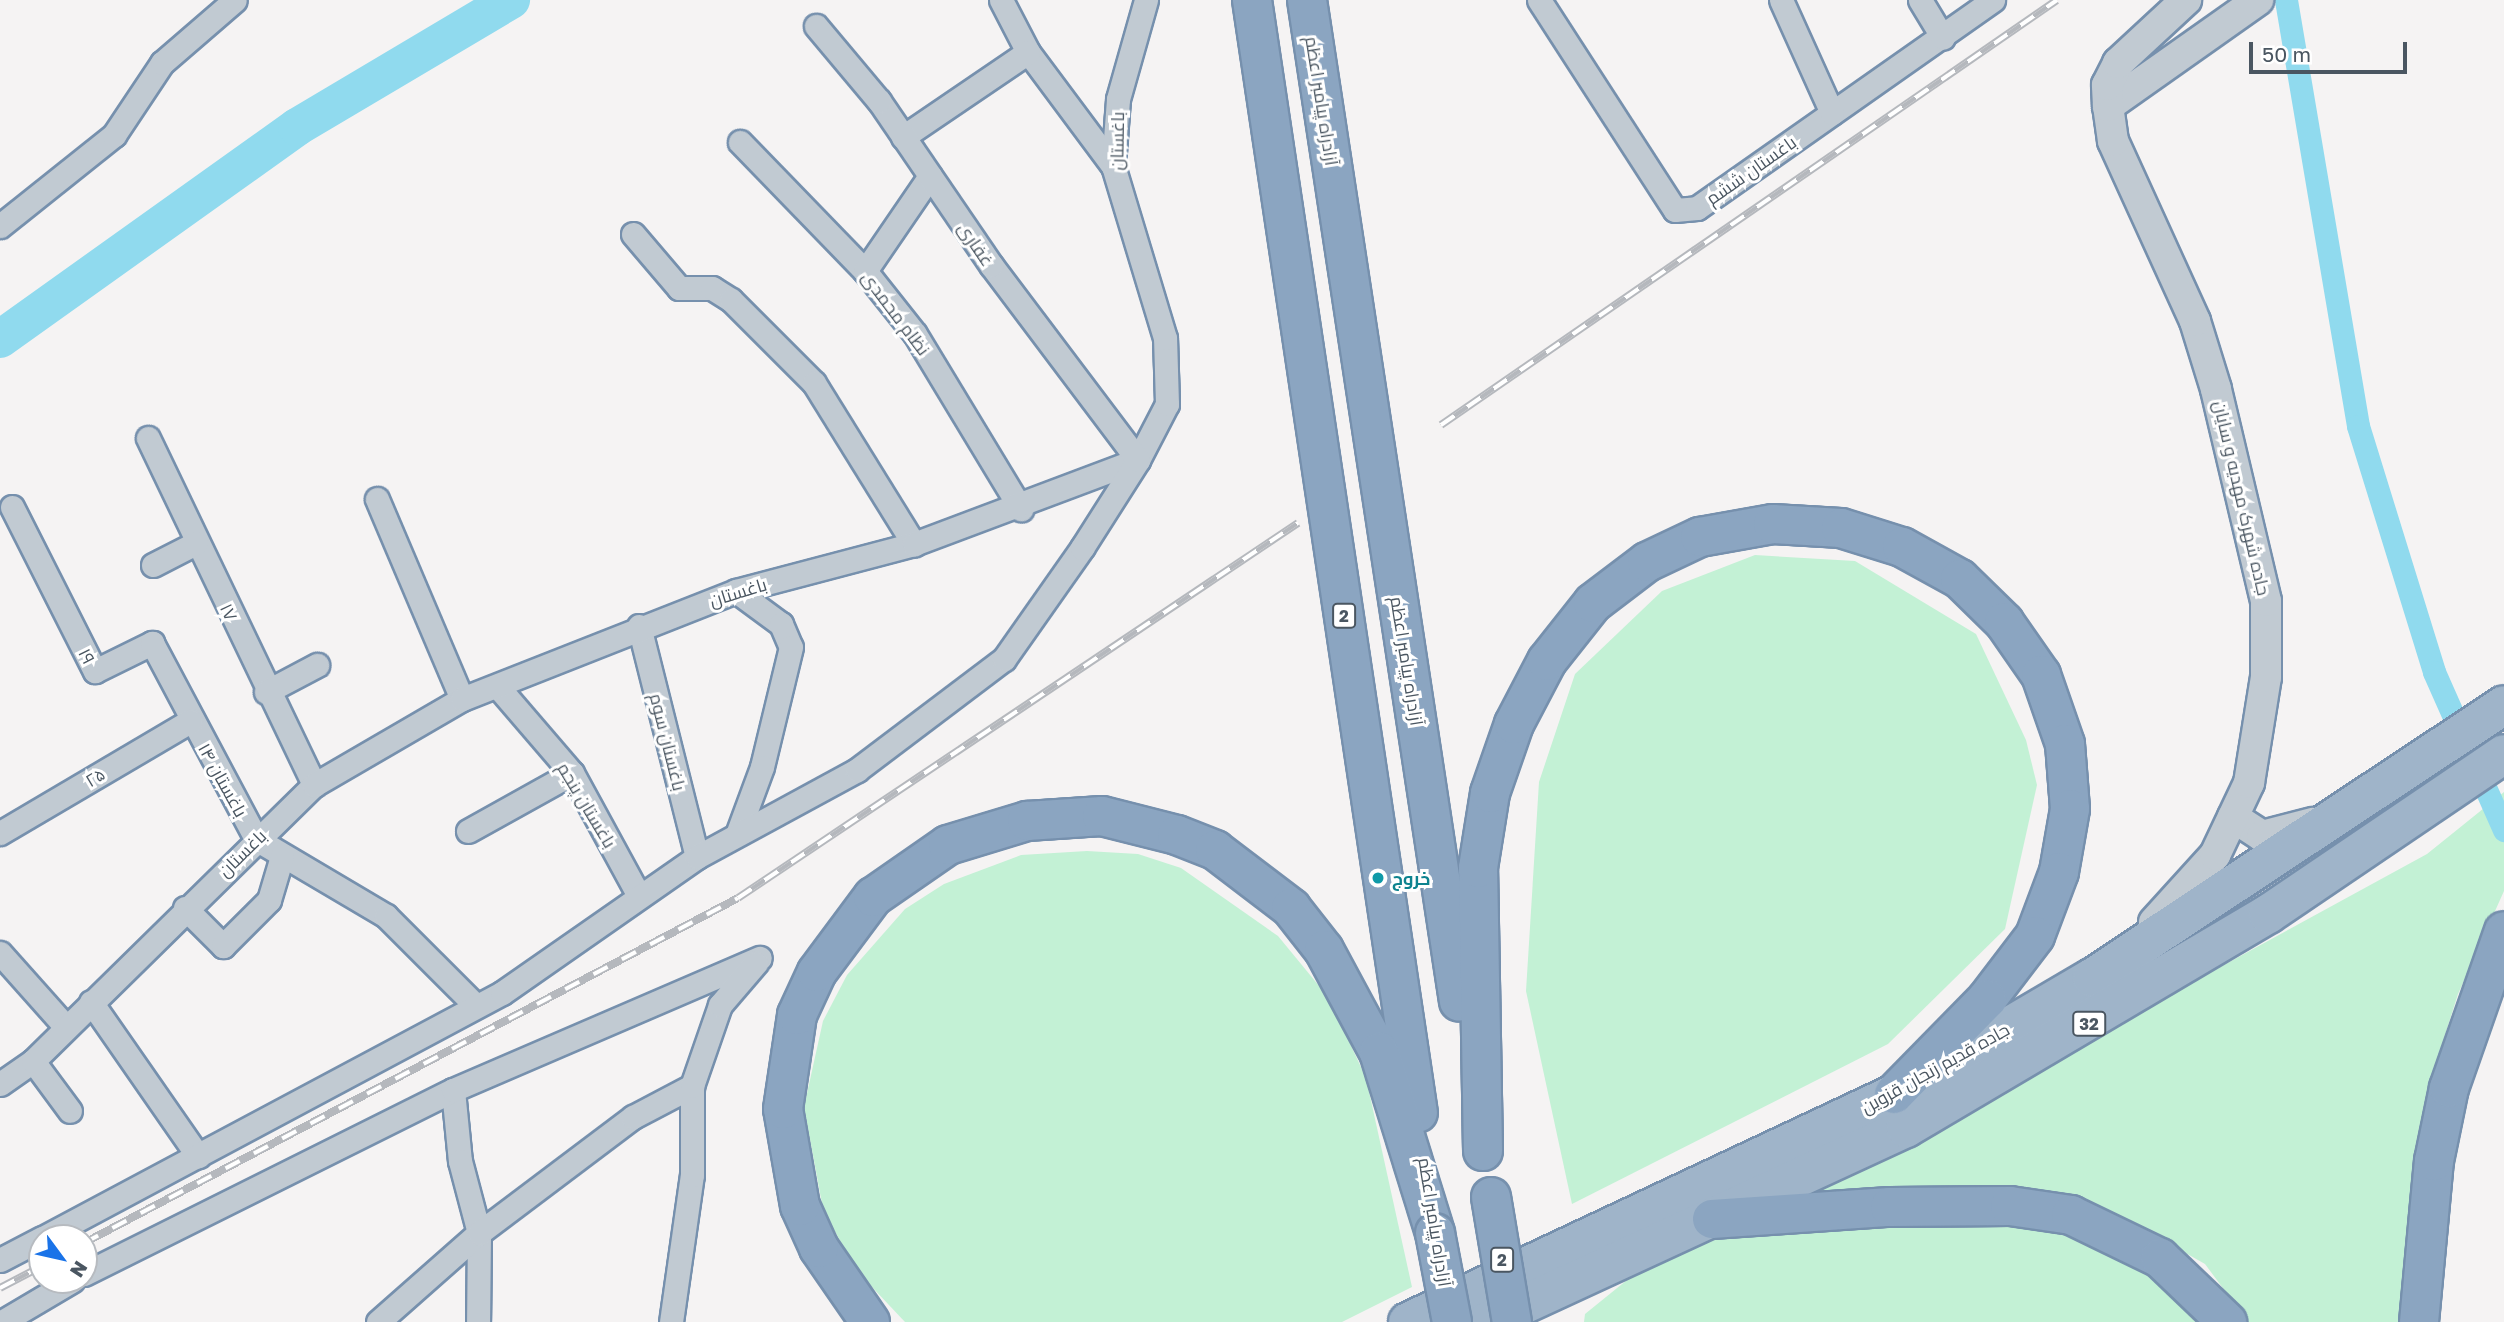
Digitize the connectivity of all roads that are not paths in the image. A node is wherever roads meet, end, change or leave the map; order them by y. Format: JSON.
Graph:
{"nodes":[{"id":1,"x":234,"y":0,"type":"edge"},
{"id":2,"x":1001,"y":0,"type":"edge"},
{"id":3,"x":1146,"y":0,"type":"edge"},
{"id":4,"x":1252,"y":0,"type":"edge"},
{"id":5,"x":1307,"y":0,"type":"edge"},
{"id":6,"x":1539,"y":0,"type":"edge"},
{"id":7,"x":1781,"y":0,"type":"edge"},
{"id":8,"x":1920,"y":0,"type":"edge"},
{"id":9,"x":1993,"y":0,"type":"edge"},
{"id":10,"x":2186,"y":0,"type":"edge"},
{"id":11,"x":2258,"y":0,"type":"edge"},
{"id":12,"x":816,"y":26,"type":"dead end"},
{"id":13,"x":1943,"y":38,"type":"junction"},
{"id":14,"x":1028,"y":52,"type":"junction"},
{"id":15,"x":2108,"y":106,"type":"junction"},
{"id":16,"x":1832,"y":113,"type":"junction"},
{"id":17,"x":903,"y":137,"type":"junction"},
{"id":18,"x":740,"y":142,"type":"dead end"},
{"id":19,"x":1113,"y":166,"type":"junction"},
{"id":20,"x":930,"y":176,"type":"junction"},
{"id":21,"x":0,"y":226,"type":"edge"},
{"id":22,"x":633,"y":234,"type":"dead end"},
{"id":23,"x":866,"y":271,"type":"junction"},
{"id":24,"x":148,"y":438,"type":"dead end"},
{"id":25,"x":1138,"y":460,"type":"junction"},
{"id":26,"x":377,"y":499,"type":"dead end"},
{"id":27,"x":12,"y":507,"type":"dead end"},
{"id":28,"x":1021,"y":509,"type":"junction"},
{"id":29,"x":197,"y":543,"type":"junction"},
{"id":30,"x":914,"y":544,"type":"junction"},
{"id":31,"x":153,"y":565,"type":"dead end"},
{"id":32,"x":736,"y":590,"type":"junction"},
{"id":33,"x":639,"y":626,"type":"junction"},
{"id":34,"x":317,"y":665,"type":"dead end"},
{"id":35,"x":498,"y":687,"type":"junction"},
{"id":36,"x":266,"y":692,"type":"junction"},
{"id":37,"x":462,"y":699,"type":"junction"},
{"id":38,"x":2504,"y":705,"type":"edge"},
{"id":39,"x":190,"y":721,"type":"junction"},
{"id":40,"x":2504,"y":754,"type":"edge"},
{"id":41,"x":572,"y":773,"type":"junction"},
{"id":42,"x":314,"y":785,"type":"junction"},
{"id":43,"x":2360,"y":803,"type":"junction"},
{"id":44,"x":2233,"y":817,"type":"junction"},
{"id":45,"x":468,"y":831,"type":"dead end"},
{"id":46,"x":738,"y":832,"type":"junction"},
{"id":47,"x":0,"y":833,"type":"edge"},
{"id":48,"x":256,"y":839,"type":"junction"},
{"id":49,"x":282,"y":856,"type":"junction"},
{"id":50,"x":696,"y":857,"type":"junction"},
{"id":51,"x":639,"y":896,"type":"junction"},
{"id":52,"x":185,"y":908,"type":"junction"},
{"id":53,"x":2504,"y":931,"type":"edge"},
{"id":54,"x":0,"y":953,"type":"edge"},
{"id":55,"x":2092,"y":978,"type":"junction"},
{"id":56,"x":91,"y":1002,"type":"junction"},
{"id":57,"x":476,"y":1006,"type":"junction"},
{"id":58,"x":66,"y":1027,"type":"junction"},
{"id":59,"x":33,"y":1061,"type":"junction"},
{"id":60,"x":0,"y":1084,"type":"edge"},
{"id":61,"x":692,"y":1086,"type":"junction"},
{"id":62,"x":453,"y":1090,"type":"junction"},
{"id":63,"x":1894,"y":1094,"type":"junction"},
{"id":64,"x":70,"y":1111,"type":"dead end"},
{"id":65,"x":1483,"y":1151,"type":"junction"},
{"id":66,"x":198,"y":1156,"type":"junction"},
{"id":67,"x":1712,"y":1219,"type":"junction"},
{"id":68,"x":69,"y":1224,"type":"edge"},
{"id":69,"x":479,"y":1233,"type":"junction"},
{"id":70,"x":1435,"y":1233,"type":"junction"},
{"id":71,"x":28,"y":1245,"type":"edge"},
{"id":72,"x":0,"y":1260,"type":"edge"},
{"id":73,"x":98,"y":1267,"type":"edge"},
{"id":74,"x":49,"y":1294,"type":"edge"},
{"id":75,"x":2,"y":1322,"type":"edge"},
{"id":76,"x":378,"y":1322,"type":"edge"},
{"id":77,"x":478,"y":1322,"type":"edge"},
{"id":78,"x":671,"y":1322,"type":"edge"},
{"id":79,"x":870,"y":1322,"type":"edge"},
{"id":80,"x":1408,"y":1322,"type":"edge"},
{"id":81,"x":1452,"y":1322,"type":"edge"},
{"id":82,"x":1486,"y":1322,"type":"edge"},
{"id":83,"x":1512,"y":1322,"type":"edge"},
{"id":84,"x":2227,"y":1322,"type":"edge"},
{"id":85,"x":2420,"y":1322,"type":"edge"}],
"edges":[{"from":1,"to":21,"type":"street"},
{"from":2,"to":14,"type":"street"},
{"from":3,"to":19,"type":"street","name":"باغستان"},
{"from":4,"to":70,"type":"highway","name":"آزادراه پیامبر اعظم","number":"2"},
{"from":5,"to":65,"type":"highway","name":"آزادراه پیامبر اعظم","number":"2"},
{"from":6,"to":16,"type":"street","name":"باغستان ششم"},
{"from":7,"to":16,"type":"street"},
{"from":8,"to":13,"type":"street"},
{"from":9,"to":13,"type":"street","name":"باغستان ششم"},
{"from":10,"to":15,"type":"street","name":"جاده شهرک مهدیه و سایان"},
{"from":11,"to":15,"type":"street"},
{"from":12,"to":17,"type":"street","name":"غفاری"},
{"from":13,"to":16,"type":"street","name":"باغستان ششم"},
{"from":14,"to":17,"type":"street"},
{"from":14,"to":19,"type":"street"},
{"from":15,"to":44,"type":"street","name":"جاده شهرک مهدیه و سایان"},
{"from":17,"to":20,"type":"street","name":"غفاری"},
{"from":18,"to":23,"type":"street","name":"نظام محمدی"},
{"from":19,"to":25,"type":"street","name":"باغستان"},
{"from":20,"to":23,"type":"street"},
{"from":20,"to":25,"type":"street","name":"غفاری"},
{"from":22,"to":30,"type":"street"},
{"from":23,"to":28,"type":"street","name":"نظام محمدی"},
{"from":24,"to":29,"type":"street","name":"۱۷"},
{"from":25,"to":28,"type":"street","name":"باغستان"},
{"from":25,"to":46,"type":"street"},
{"from":26,"to":37,"type":"street"},
{"from":27,"to":39,"type":"street","name":"۱۹"},
{"from":28,"to":30,"type":"street","name":"باغستان"},
{"from":29,"to":31,"type":"street"},
{"from":29,"to":36,"type":"street","name":"۱۷"},
{"from":30,"to":32,"type":"street","name":"باغستان"},
{"from":32,"to":33,"type":"street","name":"باغستان"},
{"from":32,"to":46,"type":"street"},
{"from":33,"to":35,"type":"street","name":"باغستان"},
{"from":33,"to":50,"type":"street","name":"باغستان سوم"},
{"from":34,"to":36,"type":"street"},
{"from":35,"to":37,"type":"street","name":"باغستان"},
{"from":35,"to":41,"type":"street","name":"باغستان پنجم"},
{"from":36,"to":42,"type":"street","name":"۱۷"},
{"from":37,"to":42,"type":"street","name":"باغستان"},
{"from":38,"to":43,"type":"highway","name":"جاده قدیم زنجان قزوین","number":"32"},
{"from":39,"to":47,"type":"street","name":"۲۵"},
{"from":39,"to":48,"type":"street","name":"باغستان ۱۴"},
{"from":40,"to":67,"type":"highway","name":"جاده قدیم زنجان قزوین","number":"32"},
{"from":41,"to":45,"type":"street"},
{"from":41,"to":51,"type":"street","name":"باغستان پنجم"},
{"from":42,"to":48,"type":"street","name":"باغستان"},
{"from":43,"to":44,"type":"street"},
{"from":43,"to":55,"type":"highway","name":"جاده قدیم زنجان قزوین","number":"32"},
{"from":44,"to":55,"type":"street","name":"جاده شهرک مهدیه و سایان"},
{"from":46,"to":50,"type":"street"},
{"from":48,"to":49,"type":"street"},
{"from":48,"to":52,"type":"street","name":"باغستان"},
{"from":49,"to":52,"type":"street"},
{"from":49,"to":57,"type":"street"},
{"from":50,"to":51,"type":"street"},
{"from":51,"to":57,"type":"street"},
{"from":52,"to":56,"type":"street","name":"باغستان"},
{"from":53,"to":85,"type":"highway"},
{"from":54,"to":58,"type":"street"},
{"from":55,"to":63,"type":"highway","name":"جاده قدیم زنجان قزوین","number":"32"},
{"from":56,"to":58,"type":"street","name":"باغستان"},
{"from":56,"to":66,"type":"street"},
{"from":57,"to":66,"type":"street"},
{"from":58,"to":59,"type":"street","name":"باغستان"},
{"from":59,"to":60,"type":"street","name":"باغستان"},
{"from":59,"to":64,"type":"street"},
{"from":61,"to":62,"type":"street"},
{"from":61,"to":69,"type":"street"},
{"from":61,"to":78,"type":"street"},
{"from":62,"to":69,"type":"street"},
{"from":62,"to":73,"type":"street"},
{"from":63,"to":65,"type":"highway"},
{"from":63,"to":80,"type":"highway","name":"جاده قدیم زنجان قزوین","number":"32"},
{"from":65,"to":83,"type":"highway","name":"آزادراه پیامبر اعظم","number":"2","bridge":true},
{"from":66,"to":68,"type":"street"},
{"from":67,"to":82,"type":"highway","name":"جاده قدیم زنجان قزوین","number":"32"},
{"from":67,"to":84,"type":"highway"},
{"from":69,"to":76,"type":"street"},
{"from":69,"to":77,"type":"street"},
{"from":70,"to":79,"type":"highway"},
{"from":70,"to":81,"type":"highway","name":"آزادراه پیامبر اعظم","number":"2","bridge":true},
{"from":71,"to":72,"type":"street"},
{"from":74,"to":75,"type":"street"}]}
